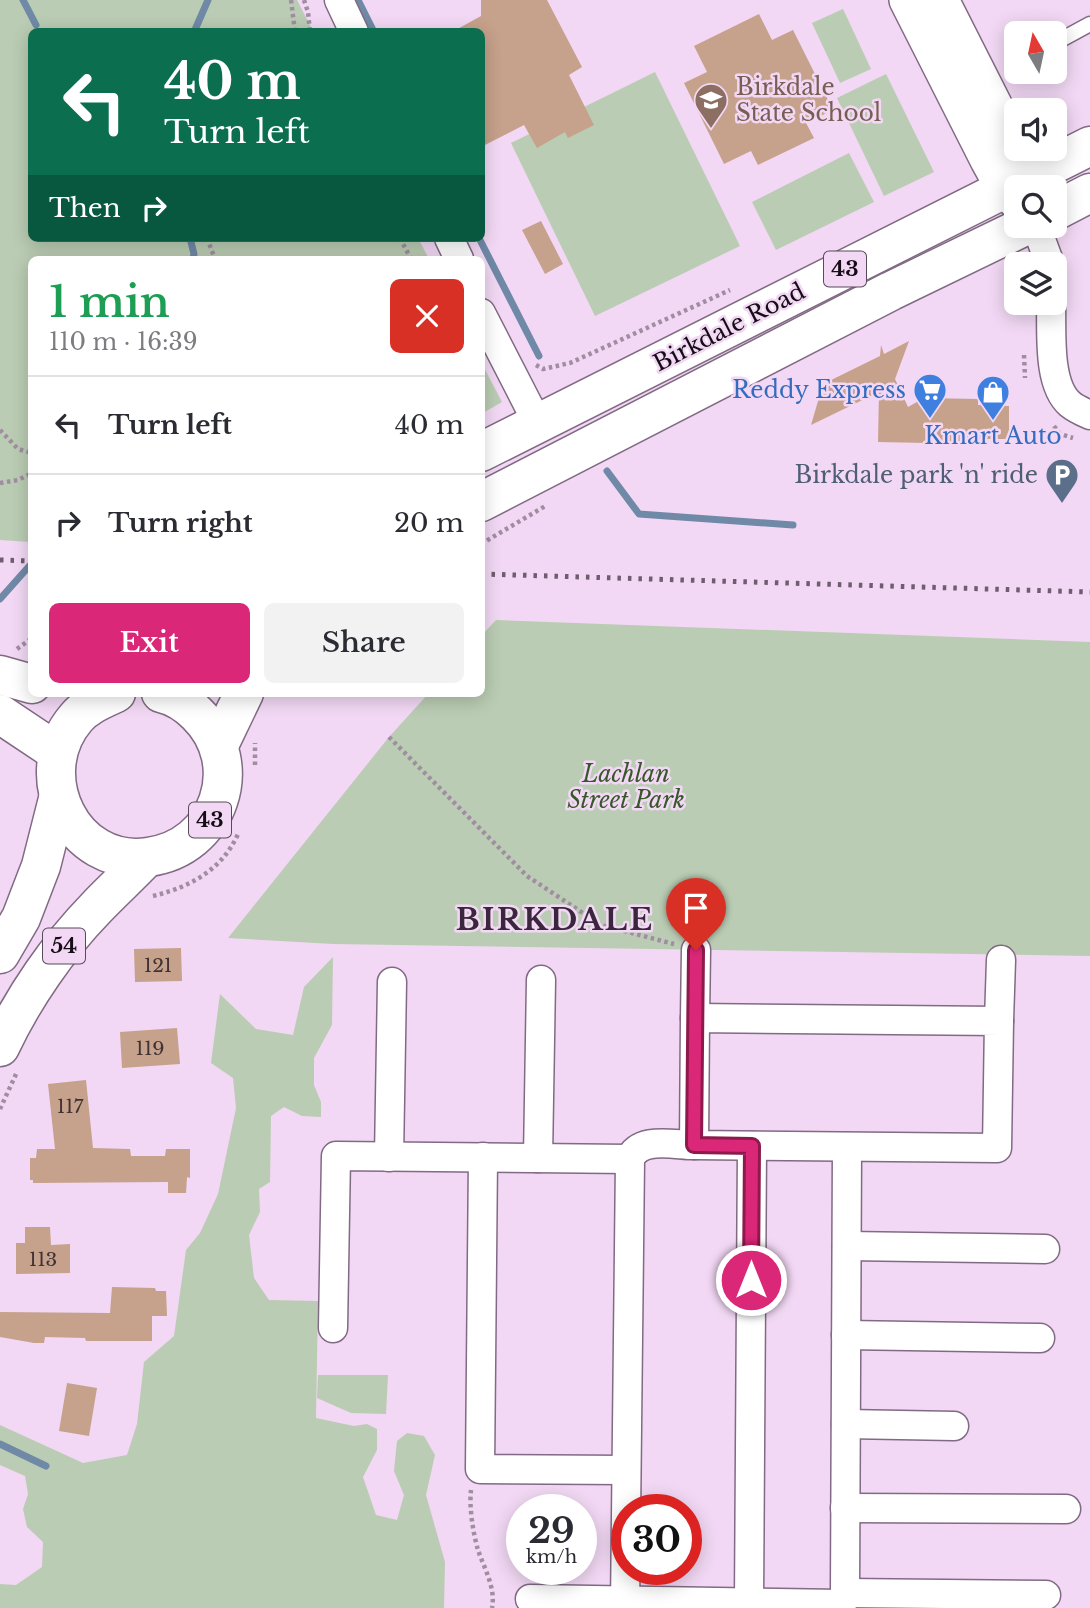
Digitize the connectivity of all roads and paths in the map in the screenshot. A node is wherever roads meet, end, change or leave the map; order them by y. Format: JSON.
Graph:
{"nodes":[{"id":1,"x":291,"y":0,"type":"edge"},
{"id":2,"x":304,"y":0,"type":"edge"},
{"id":3,"x":339,"y":0,"type":"edge"},
{"id":4,"x":908,"y":0,"type":"edge"},
{"id":5,"x":941,"y":0,"type":"edge"},
{"id":6,"x":1090,"y":24,"type":"edge"},
{"id":7,"x":294,"y":28,"type":"edge"},
{"id":8,"x":310,"y":28,"type":"edge"},
{"id":9,"x":352,"y":28,"type":"edge"},
{"id":10,"x":1068,"y":36,"type":"edge"},
{"id":11,"x":1090,"y":146,"type":"edge"},
{"id":12,"x":1012,"y":175,"type":"edge"},
{"id":13,"x":1014,"y":175,"type":"edge"},
{"id":14,"x":1043,"y":175,"type":"edge"},
{"id":15,"x":1090,"y":193,"type":"edge"},
{"id":16,"x":1004,"y":197,"type":"edge"},
{"id":17,"x":1067,"y":205,"type":"edge"},
{"id":18,"x":1004,"y":236,"type":"edge"},
{"id":19,"x":735,"y":287,"type":"dead end"},
{"id":20,"x":1051,"y":315,"type":"edge"},
{"id":21,"x":485,"y":320,"type":"edge"},
{"id":22,"x":496,"y":340,"type":"junction"},
{"id":23,"x":1090,"y":415,"type":"edge"},
{"id":24,"x":537,"y":422,"type":"junction"},
{"id":25,"x":0,"y":430,"type":"edge"},
{"id":26,"x":485,"y":450,"type":"edge"},
{"id":27,"x":28,"y":452,"type":"edge"},
{"id":28,"x":28,"y":475,"type":"edge"},
{"id":29,"x":0,"y":483,"type":"edge"},
{"id":30,"x":485,"y":500,"type":"edge"},
{"id":31,"x":0,"y":675,"type":"edge"},
{"id":32,"x":28,"y":683,"type":"edge"},
{"id":33,"x":92,"y":697,"type":"edge"},
{"id":34,"x":170,"y":697,"type":"edge"},
{"id":35,"x":242,"y":697,"type":"edge"},
{"id":36,"x":0,"y":714,"type":"edge"},
{"id":37,"x":389,"y":737,"type":"dead end"},
{"id":38,"x":219,"y":745,"type":"junction"},
{"id":39,"x":57,"y":752,"type":"junction"},
{"id":40,"x":58,"y":799,"type":"junction"},
{"id":41,"x":146,"y":858,"type":"junction"},
{"id":42,"x":696,"y":950,"type":"joint"},
{"id":43,"x":0,"y":954,"type":"edge"},
{"id":44,"x":1001,"y":960,"type":"dead end"},
{"id":45,"x":541,"y":980,"type":"dead end"},
{"id":46,"x":392,"y":982,"type":"dead end"},
{"id":47,"x":695,"y":1018,"type":"junction"},
{"id":48,"x":999,"y":1021,"type":"junction"},
{"id":49,"x":0,"y":1047,"type":"edge"},
{"id":50,"x":694,"y":1145,"type":"junction"},
{"id":51,"x":752,"y":1146,"type":"junction"},
{"id":52,"x":847,"y":1147,"type":"junction"},
{"id":53,"x":389,"y":1157,"type":"junction"},
{"id":54,"x":483,"y":1157,"type":"junction"},
{"id":55,"x":538,"y":1158,"type":"junction"},
{"id":56,"x":630,"y":1158,"type":"junction"},
{"id":57,"x":847,"y":1246,"type":"junction"},
{"id":58,"x":1045,"y":1249,"type":"dead end"},
{"id":59,"x":333,"y":1328,"type":"dead end"},
{"id":60,"x":846,"y":1335,"type":"junction"},
{"id":61,"x":1040,"y":1338,"type":"dead end"},
{"id":62,"x":846,"y":1424,"type":"junction"},
{"id":63,"x":954,"y":1426,"type":"dead end"},
{"id":64,"x":480,"y":1469,"type":"junction"},
{"id":65,"x":626,"y":1470,"type":"junction"},
{"id":66,"x":845,"y":1508,"type":"junction"},
{"id":67,"x":1066,"y":1509,"type":"dead end"},
{"id":68,"x":1046,"y":1595,"type":"dead end"},
{"id":69,"x":530,"y":1600,"type":"dead end"},
{"id":70,"x":748,"y":1602,"type":"junction"},
{"id":71,"x":842,"y":1602,"type":"edge"},
{"id":72,"x":626,"y":1604,"type":"edge"},
{"id":73,"x":492,"y":1608,"type":"edge"}],
"edges":[{"from":1,"to":7,"type":"path"},
{"from":2,"to":8,"type":"path"},
{"from":3,"to":9,"type":"street"},
{"from":4,"to":12,"type":"street"},
{"from":5,"to":13,"type":"street"},
{"from":6,"to":10,"type":"lane"},
{"from":11,"to":14,"type":"main road","name":"Birkdale Road","number":"43"},
{"from":15,"to":17,"type":"main road"},
{"from":16,"to":24,"type":"main road","name":"Birkdale Road","number":"43"},
{"from":18,"to":30,"type":"main road","name":"Birkdale Road","number":"43"},
{"from":19,"to":22,"type":"path"},
{"from":20,"to":23,"type":"street"},
{"from":21,"to":22,"type":"street"},
{"from":22,"to":24,"type":"street"},
{"from":24,"to":26,"type":"main road","name":"Birkdale Road","number":"43"},
{"from":25,"to":27,"type":"path"},
{"from":28,"to":29,"type":"path"},
{"from":31,"to":32,"type":"main road"},
{"from":33,"to":39,"type":"main road"},
{"from":34,"to":38,"type":"main road"},
{"from":35,"to":38,"type":"main road"},
{"from":36,"to":39,"type":"main road"},
{"from":37,"to":42,"type":"path"},
{"from":38,"to":41,"type":"main road","number":"43"},
{"from":39,"to":40,"type":"main road","number":"43"},
{"from":40,"to":41,"type":"main road","number":"43"},
{"from":40,"to":43,"type":"main road","number":"54"},
{"from":41,"to":49,"type":"main road","number":"54"},
{"from":42,"to":47,"type":"street"},
{"from":44,"to":48,"type":"street"},
{"from":45,"to":55,"type":"street"},
{"from":46,"to":53,"type":"street"},
{"from":47,"to":48,"type":"street"},
{"from":47,"to":50,"type":"street"},
{"from":48,"to":52,"type":"street"},
{"from":50,"to":51,"type":"street"},
{"from":50,"to":56,"type":"street"},
{"from":51,"to":52,"type":"street"},
{"from":51,"to":70,"type":"street"},
{"from":52,"to":57,"type":"street"},
{"from":53,"to":54,"type":"street"},
{"from":53,"to":59,"type":"street"},
{"from":54,"to":55,"type":"street"},
{"from":54,"to":64,"type":"street"},
{"from":55,"to":56,"type":"street"},
{"from":56,"to":65,"type":"street"},
{"from":57,"to":58,"type":"street"},
{"from":57,"to":60,"type":"street"},
{"from":60,"to":61,"type":"street"},
{"from":60,"to":62,"type":"street"},
{"from":62,"to":63,"type":"street"},
{"from":62,"to":66,"type":"street"},
{"from":64,"to":65,"type":"street"},
{"from":64,"to":73,"type":"path"},
{"from":65,"to":72,"type":"street"},
{"from":66,"to":67,"type":"street"},
{"from":66,"to":71,"type":"street"},
{"from":68,"to":71,"type":"street"},
{"from":69,"to":72,"type":"street"},
{"from":70,"to":71,"type":"street"},
{"from":70,"to":72,"type":"street"}]}
